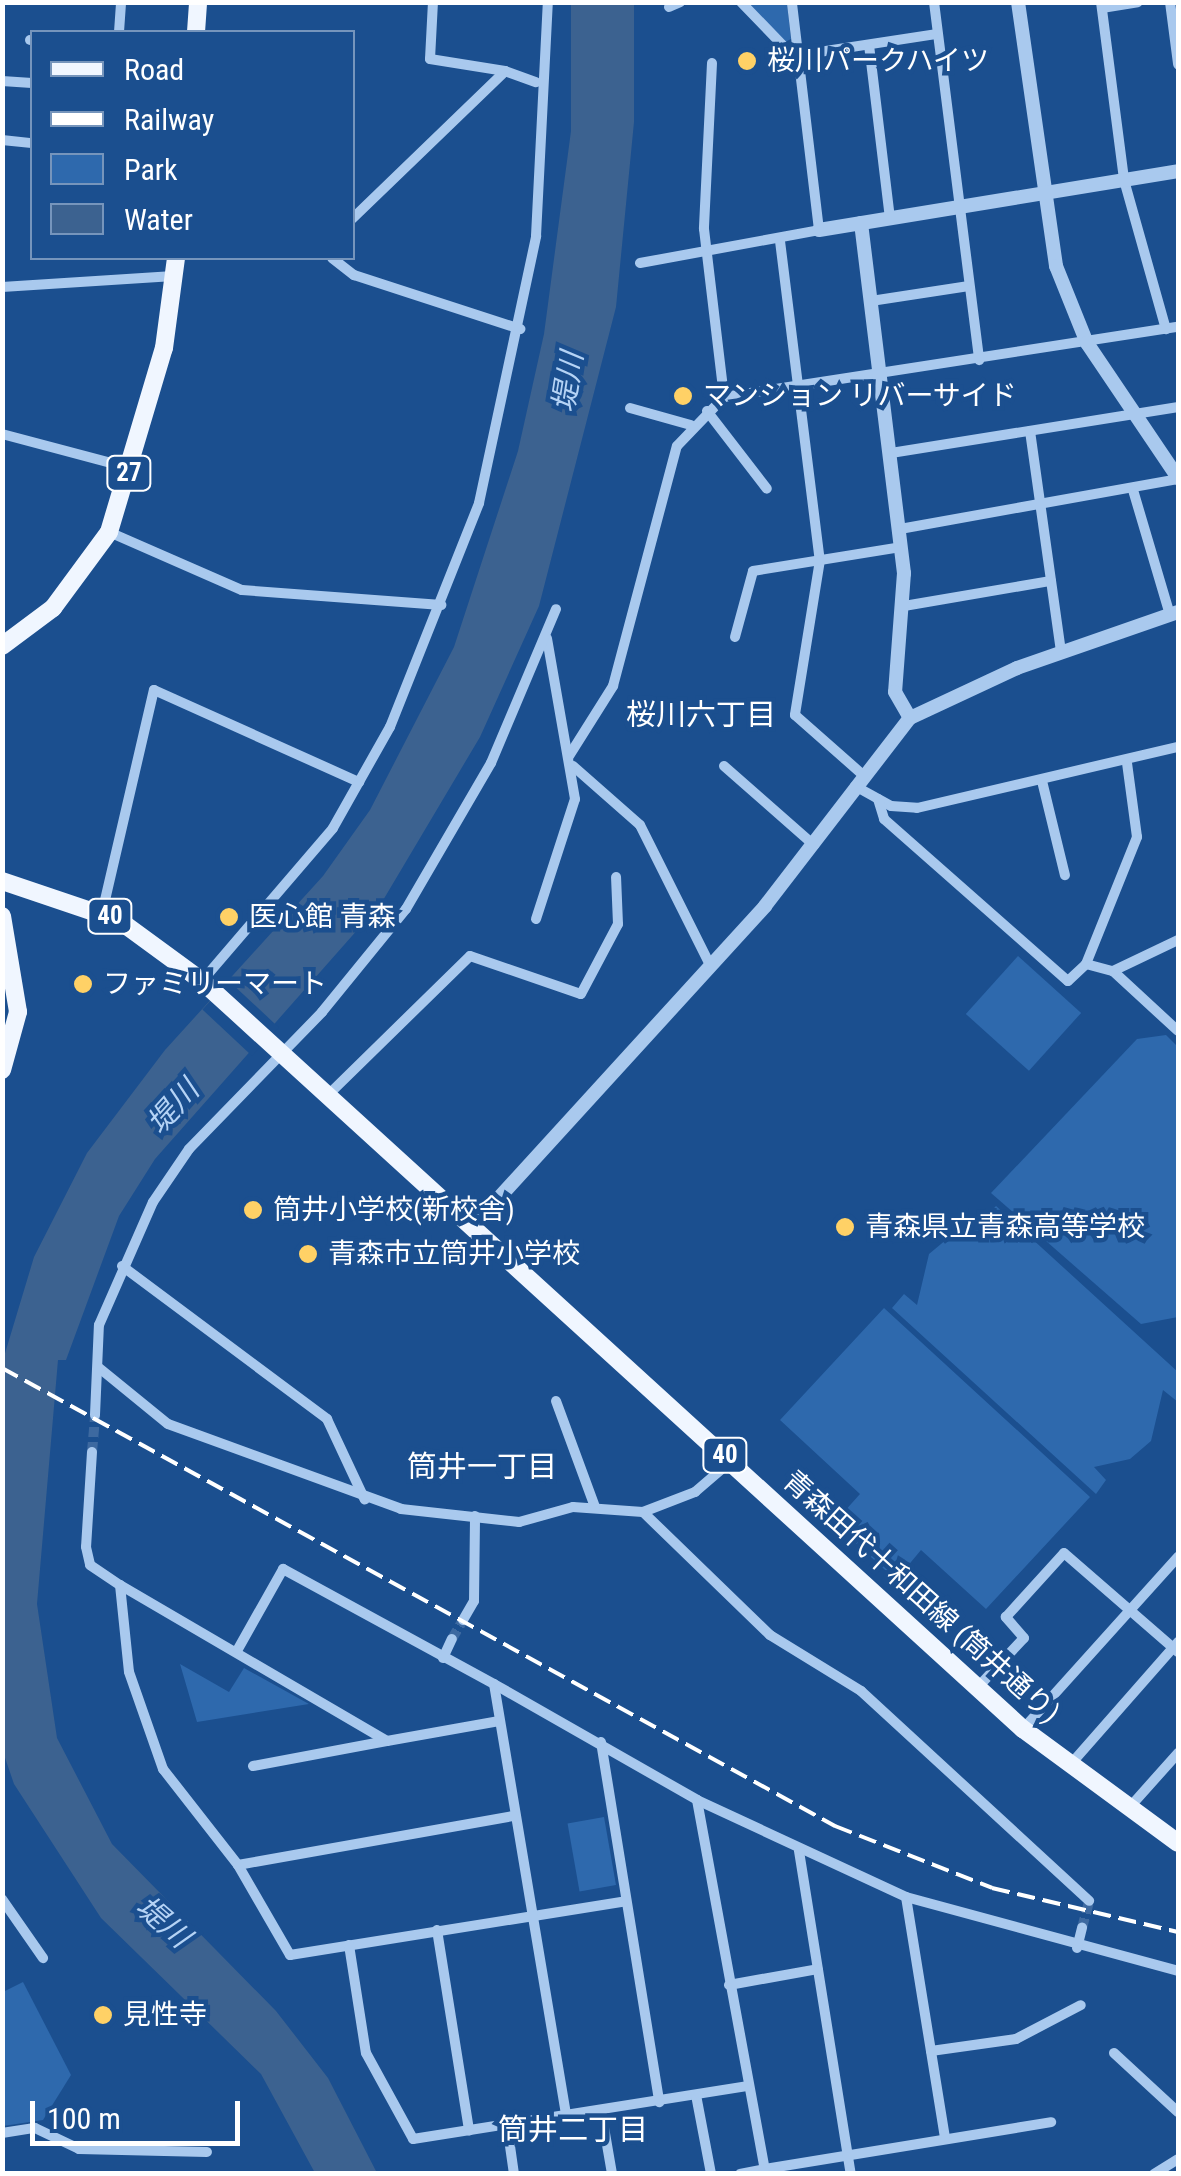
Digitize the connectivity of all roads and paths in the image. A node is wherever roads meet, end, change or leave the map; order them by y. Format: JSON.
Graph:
{"nodes":[{"id":1,"x":120,"y":2,"type":"edge"},
{"id":2,"x":198,"y":2,"type":"edge"},
{"id":3,"x":432,"y":2,"type":"edge"},
{"id":4,"x":548,"y":2,"type":"edge"},
{"id":5,"x":741,"y":2,"type":"edge"},
{"id":6,"x":792,"y":2,"type":"edge"},
{"id":7,"x":934,"y":2,"type":"edge"},
{"id":8,"x":1018,"y":2,"type":"edge"},
{"id":9,"x":1138,"y":2,"type":"edge"},
{"id":10,"x":1170,"y":2,"type":"edge"},
{"id":11,"x":1101,"y":5,"type":"edge"},
{"id":12,"x":119,"y":30,"type":"edge"},
{"id":13,"x":196,"y":30,"type":"edge"},
{"id":14,"x":938,"y":34,"type":"junction"},
{"id":15,"x":869,"y":46,"type":"junction"},
{"id":16,"x":798,"y":56,"type":"junction"},
{"id":17,"x":712,"y":63,"type":"dead end"},
{"id":18,"x":1178,"y":64,"type":"edge"},
{"id":19,"x":505,"y":71,"type":"junction"},
{"id":20,"x":2,"y":80,"type":"edge"},
{"id":21,"x":536,"y":82,"type":"dead end"},
{"id":22,"x":30,"y":83,"type":"edge"},
{"id":23,"x":2,"y":140,"type":"edge"},
{"id":24,"x":30,"y":142,"type":"edge"},
{"id":25,"x":1178,"y":171,"type":"edge"},
{"id":26,"x":1124,"y":180,"type":"junction"},
{"id":27,"x":1040,"y":193,"type":"junction"},
{"id":28,"x":958,"y":206,"type":"junction"},
{"id":29,"x":355,"y":216,"type":"edge"},
{"id":30,"x":890,"y":218,"type":"junction"},
{"id":31,"x":861,"y":223,"type":"junction"},
{"id":32,"x":819,"y":230,"type":"junction"},
{"id":33,"x":780,"y":242,"type":"junction"},
{"id":34,"x":706,"y":252,"type":"junction"},
{"id":35,"x":335,"y":260,"type":"edge"},
{"id":36,"x":640,"y":263,"type":"dead end"},
{"id":37,"x":175,"y":267,"type":"edge"},
{"id":38,"x":969,"y":286,"type":"junction"},
{"id":39,"x":2,"y":287,"type":"edge"},
{"id":40,"x":871,"y":301,"type":"junction"},
{"id":41,"x":1178,"y":327,"type":"edge"},
{"id":42,"x":520,"y":329,"type":"junction"},
{"id":43,"x":1166,"y":329,"type":"junction"},
{"id":44,"x":1087,"y":343,"type":"junction"},
{"id":45,"x":978,"y":360,"type":"junction"},
{"id":46,"x":881,"y":376,"type":"junction"},
{"id":47,"x":800,"y":389,"type":"junction"},
{"id":48,"x":724,"y":397,"type":"junction"},
{"id":49,"x":1178,"y":407,"type":"edge"},
{"id":50,"x":630,"y":408,"type":"dead end"},
{"id":51,"x":707,"y":411,"type":"junction"},
{"id":52,"x":1133,"y":414,"type":"junction"},
{"id":53,"x":691,"y":425,"type":"junction"},
{"id":54,"x":1030,"y":431,"type":"junction"},
{"id":55,"x":2,"y":434,"type":"edge"},
{"id":56,"x":891,"y":453,"type":"junction"},
{"id":57,"x":130,"y":468,"type":"junction"},
{"id":58,"x":1178,"y":479,"type":"edge"},
{"id":59,"x":767,"y":489,"type":"dead end"},
{"id":60,"x":1133,"y":490,"type":"junction"},
{"id":61,"x":1042,"y":508,"type":"junction"},
{"id":62,"x":900,"y":530,"type":"junction"},
{"id":63,"x":109,"y":532,"type":"junction"},
{"id":64,"x":902,"y":546,"type":"junction"},
{"id":65,"x":820,"y":560,"type":"junction"},
{"id":66,"x":1051,"y":581,"type":"junction"},
{"id":67,"x":441,"y":605,"type":"junction"},
{"id":68,"x":904,"y":606,"type":"junction"},
{"id":69,"x":556,"y":609,"type":"dead end"},
{"id":70,"x":1174,"y":614,"type":"edge"},
{"id":71,"x":735,"y":637,"type":"dead end"},
{"id":72,"x":546,"y":638,"type":"junction"},
{"id":73,"x":2,"y":646,"type":"edge"},
{"id":74,"x":1061,"y":651,"type":"junction"},
{"id":75,"x":910,"y":718,"type":"junction"},
{"id":76,"x":1178,"y":747,"type":"edge"},
{"id":77,"x":571,"y":761,"type":"junction"},
{"id":78,"x":1126,"y":764,"type":"junction"},
{"id":79,"x":724,"y":766,"type":"dead end"},
{"id":80,"x":859,"y":780,"type":"junction"},
{"id":81,"x":1042,"y":781,"type":"junction"},
{"id":82,"x":359,"y":782,"type":"junction"},
{"id":83,"x":878,"y":799,"type":"junction"},
{"id":84,"x":814,"y":845,"type":"junction"},
{"id":85,"x":1065,"y":874,"type":"dead end"},
{"id":86,"x":616,"y":877,"type":"dead end"},
{"id":87,"x":2,"y":881,"type":"edge"},
{"id":88,"x":102,"y":912,"type":"junction"},
{"id":89,"x":2,"y":916,"type":"edge"},
{"id":90,"x":536,"y":919,"type":"dead end"},
{"id":91,"x":1178,"y":940,"type":"edge"},
{"id":92,"x":1086,"y":964,"type":"junction"},
{"id":93,"x":711,"y":967,"type":"junction"},
{"id":94,"x":1113,"y":971,"type":"junction"},
{"id":95,"x":204,"y":983,"type":"junction"},
{"id":96,"x":1178,"y":1032,"type":"edge"},
{"id":97,"x":279,"y":1052,"type":"junction"},
{"id":98,"x":2,"y":1070,"type":"edge"},
{"id":99,"x":327,"y":1096,"type":"junction"},
{"id":100,"x":474,"y":1225,"type":"junction"},
{"id":101,"x":122,"y":1266,"type":"junction"},
{"id":102,"x":98,"y":1367,"type":"junction"},
{"id":103,"x":556,"y":1401,"type":"dead end"},
{"id":104,"x":95,"y":1414,"type":"tunnel mouth"},
{"id":105,"x":92,"y":1452,"type":"tunnel mouth"},
{"id":106,"x":731,"y":1461,"type":"junction"},
{"id":107,"x":365,"y":1500,"type":"junction"},
{"id":108,"x":595,"y":1507,"type":"junction"},
{"id":109,"x":643,"y":1512,"type":"junction"},
{"id":110,"x":475,"y":1516,"type":"junction"},
{"id":111,"x":1178,"y":1557,"type":"edge"},
{"id":112,"x":120,"y":1585,"type":"junction"},
{"id":113,"x":1132,"y":1609,"type":"junction"},
{"id":114,"x":464,"y":1620,"type":"tunnel mouth"},
{"id":115,"x":452,"y":1640,"type":"tunnel mouth"},
{"id":116,"x":1177,"y":1647,"type":"edge"},
{"id":117,"x":238,"y":1649,"type":"junction"},
{"id":118,"x":443,"y":1658,"type":"junction"},
{"id":119,"x":494,"y":1684,"type":"junction"},
{"id":120,"x":978,"y":1687,"type":"junction"},
{"id":121,"x":499,"y":1721,"type":"junction"},
{"id":122,"x":1023,"y":1729,"type":"junction"},
{"id":123,"x":387,"y":1741,"type":"junction"},
{"id":124,"x":600,"y":1742,"type":"junction"},
{"id":125,"x":1178,"y":1753,"type":"edge"},
{"id":126,"x":253,"y":1766,"type":"dead end"},
{"id":127,"x":1068,"y":1767,"type":"junction"},
{"id":128,"x":697,"y":1800,"type":"junction"},
{"id":129,"x":1127,"y":1810,"type":"junction"},
{"id":130,"x":514,"y":1816,"type":"junction"},
{"id":131,"x":1178,"y":1842,"type":"edge"},
{"id":132,"x":799,"y":1850,"type":"junction"},
{"id":133,"x":238,"y":1865,"type":"junction"},
{"id":134,"x":906,"y":1897,"type":"junction"},
{"id":135,"x":2,"y":1899,"type":"edge"},
{"id":136,"x":1089,"y":1901,"type":"dead end"},
{"id":137,"x":626,"y":1902,"type":"junction"},
{"id":138,"x":533,"y":1914,"type":"junction"},
{"id":139,"x":1082,"y":1928,"type":"tunnel mouth"},
{"id":140,"x":437,"y":1930,"type":"junction"},
{"id":141,"x":349,"y":1945,"type":"junction"},
{"id":142,"x":1077,"y":1948,"type":"junction"},
{"id":143,"x":43,"y":1958,"type":"dead end"},
{"id":144,"x":818,"y":1969,"type":"junction"},
{"id":145,"x":1178,"y":1971,"type":"edge"},
{"id":146,"x":729,"y":1984,"type":"junction"},
{"id":147,"x":1081,"y":2005,"type":"dead end"},
{"id":148,"x":931,"y":2051,"type":"junction"},
{"id":149,"x":1114,"y":2053,"type":"dead end"},
{"id":150,"x":747,"y":2086,"type":"junction"},
{"id":151,"x":696,"y":2095,"type":"junction"},
{"id":152,"x":659,"y":2102,"type":"junction"},
{"id":153,"x":600,"y":2110,"type":"junction"},
{"id":154,"x":1178,"y":2112,"type":"edge"},
{"id":155,"x":566,"y":2115,"type":"junction"},
{"id":156,"x":1051,"y":2122,"type":"dead end"},
{"id":157,"x":508,"y":2124,"type":"junction"},
{"id":158,"x":469,"y":2130,"type":"junction"},
{"id":159,"x":2,"y":2133,"type":"edge"},
{"id":160,"x":945,"y":2139,"type":"junction"},
{"id":161,"x":207,"y":2152,"type":"dead end"},
{"id":162,"x":848,"y":2156,"type":"junction"},
{"id":163,"x":1178,"y":2159,"type":"edge"},
{"id":164,"x":765,"y":2169,"type":"junction"},
{"id":165,"x":514,"y":2174,"type":"edge"},
{"id":166,"x":612,"y":2174,"type":"edge"},
{"id":167,"x":710,"y":2174,"type":"edge"},
{"id":168,"x":740,"y":2174,"type":"edge"},
{"id":169,"x":851,"y":2174,"type":"edge"},
{"id":170,"x":1154,"y":2174,"type":"edge"}],
"edges":[{"from":1,"to":12,"type":"street"},
{"from":2,"to":13,"type":"main road"},
{"from":3,"to":19,"type":"street"},
{"from":4,"to":42,"type":"street"},
{"from":5,"to":16,"type":"street"},
{"from":6,"to":16,"type":"street"},
{"from":7,"to":14,"type":"street"},
{"from":8,"to":27,"type":"street"},
{"from":9,"to":11,"type":"street"},
{"from":10,"to":18,"type":"street"},
{"from":11,"to":26,"type":"street"},
{"from":14,"to":15,"type":"street"},
{"from":14,"to":28,"type":"street"},
{"from":15,"to":16,"type":"street"},
{"from":15,"to":30,"type":"street"},
{"from":16,"to":32,"type":"street"},
{"from":17,"to":34,"type":"street"},
{"from":19,"to":21,"type":"street"},
{"from":19,"to":29,"type":"street"},
{"from":20,"to":22,"type":"street"},
{"from":23,"to":24,"type":"street"},
{"from":25,"to":26,"type":"street"},
{"from":26,"to":27,"type":"street"},
{"from":26,"to":43,"type":"street"},
{"from":27,"to":28,"type":"street"},
{"from":27,"to":44,"type":"street"},
{"from":28,"to":30,"type":"street"},
{"from":28,"to":38,"type":"street"},
{"from":30,"to":31,"type":"street"},
{"from":31,"to":32,"type":"street"},
{"from":31,"to":40,"type":"street"},
{"from":32,"to":33,"type":"street"},
{"from":33,"to":34,"type":"street"},
{"from":33,"to":47,"type":"street"},
{"from":34,"to":36,"type":"street"},
{"from":34,"to":48,"type":"street"},
{"from":35,"to":42,"type":"street"},
{"from":37,"to":39,"type":"street"},
{"from":37,"to":57,"type":"main road","number":"27"},
{"from":38,"to":40,"type":"street"},
{"from":38,"to":45,"type":"street"},
{"from":40,"to":46,"type":"street"},
{"from":41,"to":43,"type":"street"},
{"from":42,"to":67,"type":"street"},
{"from":43,"to":44,"type":"street"},
{"from":44,"to":45,"type":"street"},
{"from":44,"to":52,"type":"street"},
{"from":45,"to":46,"type":"street"},
{"from":46,"to":47,"type":"street"},
{"from":46,"to":56,"type":"street"},
{"from":47,"to":48,"type":"street"},
{"from":47,"to":65,"type":"street"},
{"from":48,"to":51,"type":"street"},
{"from":49,"to":52,"type":"street"},
{"from":50,"to":53,"type":"street"},
{"from":51,"to":53,"type":"street"},
{"from":51,"to":59,"type":"street"},
{"from":52,"to":54,"type":"street"},
{"from":52,"to":58,"type":"street"},
{"from":53,"to":77,"type":"street"},
{"from":54,"to":56,"type":"street"},
{"from":54,"to":61,"type":"street"},
{"from":55,"to":57,"type":"street"},
{"from":56,"to":62,"type":"street"},
{"from":57,"to":63,"type":"main road","number":"27"},
{"from":58,"to":60,"type":"street"},
{"from":60,"to":61,"type":"street"},
{"from":60,"to":70,"type":"street"},
{"from":61,"to":62,"type":"street"},
{"from":61,"to":66,"type":"street"},
{"from":62,"to":64,"type":"street"},
{"from":63,"to":67,"type":"street"},
{"from":63,"to":73,"type":"main road","number":"27"},
{"from":64,"to":65,"type":"street"},
{"from":64,"to":68,"type":"street"},
{"from":65,"to":71,"type":"street"},
{"from":65,"to":80,"type":"street"},
{"from":66,"to":68,"type":"street"},
{"from":66,"to":74,"type":"street"},
{"from":67,"to":82,"type":"street"},
{"from":68,"to":75,"type":"street"},
{"from":69,"to":72,"type":"street"},
{"from":70,"to":74,"type":"street"},
{"from":72,"to":77,"type":"street"},
{"from":72,"to":97,"type":"street"},
{"from":74,"to":75,"type":"street"},
{"from":75,"to":80,"type":"street"},
{"from":76,"to":78,"type":"street"},
{"from":77,"to":90,"type":"street"},
{"from":77,"to":93,"type":"street"},
{"from":78,"to":81,"type":"street"},
{"from":78,"to":92,"type":"street"},
{"from":79,"to":84,"type":"street"},
{"from":80,"to":83,"type":"street"},
{"from":80,"to":84,"type":"street"},
{"from":81,"to":83,"type":"street"},
{"from":81,"to":85,"type":"street"},
{"from":82,"to":88,"type":"street"},
{"from":82,"to":95,"type":"street"},
{"from":83,"to":92,"type":"street"},
{"from":84,"to":93,"type":"street"},
{"from":86,"to":99,"type":"street"},
{"from":87,"to":88,"type":"main road","name":"青森田代十和田線 (筒井通り)","number":"40"},
{"from":88,"to":95,"type":"main road","name":"青森田代十和田線 (筒井通り)","number":"40"},
{"from":89,"to":98,"type":"main road"},
{"from":91,"to":94,"type":"street"},
{"from":92,"to":94,"type":"street"},
{"from":93,"to":100,"type":"street"},
{"from":94,"to":96,"type":"street"},
{"from":95,"to":97,"type":"main road","name":"青森田代十和田線 (筒井通り)","number":"40"},
{"from":97,"to":99,"type":"main road","name":"青森田代十和田線 (筒井通り)","number":"40"},
{"from":97,"to":101,"type":"street"},
{"from":99,"to":100,"type":"main road","name":"青森田代十和田線 (筒井通り)","number":"40"},
{"from":100,"to":106,"type":"main road","name":"青森田代十和田線 (筒井通り)","number":"40"},
{"from":101,"to":102,"type":"street"},
{"from":101,"to":107,"type":"street"},
{"from":102,"to":104,"type":"street"},
{"from":102,"to":107,"type":"street"},
{"from":103,"to":108,"type":"street"},
{"from":105,"to":112,"type":"street"},
{"from":106,"to":109,"type":"street"},
{"from":106,"to":120,"type":"main road","name":"青森田代十和田線 (筒井通り)","number":"40"},
{"from":107,"to":110,"type":"street"},
{"from":108,"to":109,"type":"street"},
{"from":108,"to":110,"type":"street"},
{"from":109,"to":136,"type":"street"},
{"from":110,"to":114,"type":"street"},
{"from":111,"to":113,"type":"street"},
{"from":112,"to":117,"type":"street"},
{"from":112,"to":133,"type":"street"},
{"from":113,"to":116,"type":"street"},
{"from":113,"to":120,"type":"street"},
{"from":113,"to":122,"type":"street"},
{"from":115,"to":118,"type":"street"},
{"from":116,"to":127,"type":"street"},
{"from":117,"to":118,"type":"street"},
{"from":117,"to":123,"type":"street"},
{"from":118,"to":119,"type":"street"},
{"from":119,"to":121,"type":"street"},
{"from":119,"to":124,"type":"street"},
{"from":120,"to":122,"type":"main road","name":"青森田代十和田線 (筒井通り)","number":"40"},
{"from":121,"to":123,"type":"street"},
{"from":121,"to":130,"type":"street"},
{"from":122,"to":127,"type":"main road","name":"青森田代十和田線 (筒井通り)","number":"40"},
{"from":123,"to":126,"type":"street"},
{"from":124,"to":128,"type":"street"},
{"from":124,"to":137,"type":"street"},
{"from":125,"to":129,"type":"street"},
{"from":127,"to":129,"type":"main road","name":"青森田代十和田線 (筒井通り)","number":"40"},
{"from":128,"to":132,"type":"street"},
{"from":128,"to":146,"type":"street"},
{"from":129,"to":131,"type":"main road","name":"青森田代十和田線 (筒井通り)","number":"40"},
{"from":130,"to":133,"type":"street"},
{"from":130,"to":138,"type":"street"},
{"from":132,"to":134,"type":"street"},
{"from":132,"to":144,"type":"street"},
{"from":133,"to":141,"type":"street"},
{"from":134,"to":142,"type":"street"},
{"from":134,"to":148,"type":"street"},
{"from":135,"to":143,"type":"street"},
{"from":137,"to":138,"type":"street"},
{"from":137,"to":152,"type":"street"},
{"from":138,"to":140,"type":"street"},
{"from":138,"to":155,"type":"street"},
{"from":139,"to":142,"type":"street"},
{"from":140,"to":141,"type":"street"},
{"from":140,"to":158,"type":"street"},
{"from":141,"to":158,"type":"street"},
{"from":142,"to":145,"type":"street"},
{"from":144,"to":146,"type":"street"},
{"from":144,"to":162,"type":"street"},
{"from":146,"to":150,"type":"street"},
{"from":147,"to":148,"type":"street"},
{"from":148,"to":160,"type":"street"},
{"from":149,"to":154,"type":"street"},
{"from":150,"to":151,"type":"street"},
{"from":150,"to":164,"type":"street"},
{"from":151,"to":152,"type":"street"},
{"from":151,"to":167,"type":"street"},
{"from":152,"to":153,"type":"street"},
{"from":153,"to":155,"type":"street"},
{"from":153,"to":166,"type":"street"},
{"from":155,"to":157,"type":"street"},
{"from":156,"to":160,"type":"street"},
{"from":157,"to":158,"type":"street"},
{"from":157,"to":165,"type":"street"},
{"from":159,"to":161,"type":"street"},
{"from":160,"to":162,"type":"street"},
{"from":162,"to":164,"type":"street"},
{"from":162,"to":169,"type":"street"},
{"from":163,"to":170,"type":"street"},
{"from":164,"to":168,"type":"street"}]}
